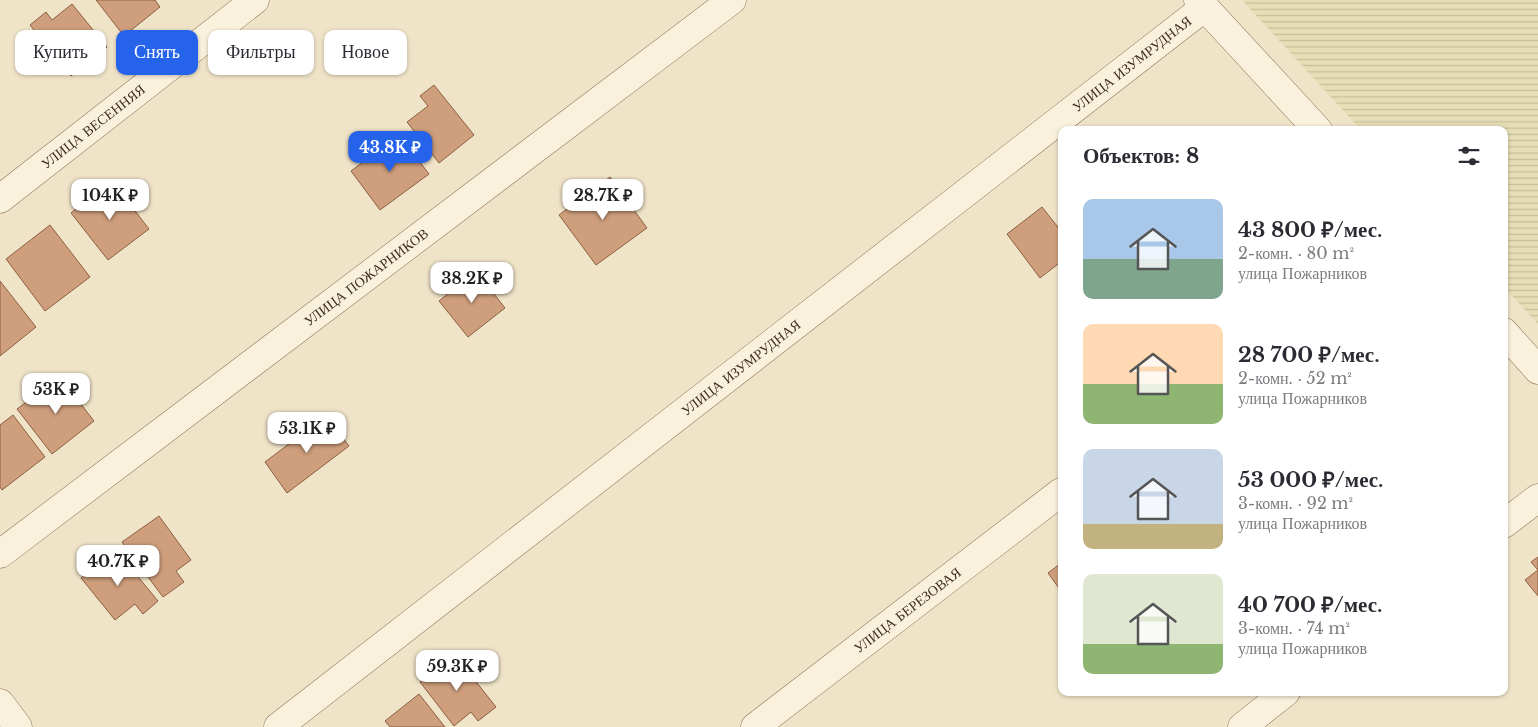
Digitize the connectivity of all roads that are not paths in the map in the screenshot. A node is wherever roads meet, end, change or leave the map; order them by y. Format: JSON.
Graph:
{"nodes":[{"id":1,"x":255,"y":0,"type":"edge"},
{"id":2,"x":732,"y":0,"type":"edge"},
{"id":3,"x":1202,"y":4,"type":"edge"},
{"id":4,"x":1314,"y":126,"type":"edge"},
{"id":5,"x":0,"y":199,"type":"edge"},
{"id":6,"x":1508,"y":336,"type":"edge"},
{"id":7,"x":1538,"y":370,"type":"edge"},
{"id":8,"x":1058,"y":494,"type":"edge"},
{"id":9,"x":1538,"y":498,"type":"edge"},
{"id":10,"x":1508,"y":521,"type":"edge"},
{"id":11,"x":0,"y":554,"type":"edge"},
{"id":12,"x":1281,"y":696,"type":"edge"},
{"id":13,"x":0,"y":703,"type":"edge"},
{"id":14,"x":18,"y":727,"type":"edge"},
{"id":15,"x":278,"y":727,"type":"edge"},
{"id":16,"x":755,"y":727,"type":"edge"},
{"id":17,"x":1242,"y":727,"type":"edge"}],
"edges":[{"from":1,"to":5,"type":"street","name":"УЛИЦА ВЕСЕННЯЯ"},
{"from":2,"to":11,"type":"street","name":"УЛИЦА ПОЖАРНИКОВ"},
{"from":3,"to":4,"type":"street"},
{"from":3,"to":15,"type":"street","name":"УЛИЦА ИЗУМРУДНАЯ"},
{"from":6,"to":7,"type":"street"},
{"from":8,"to":16,"type":"street","name":"УЛИЦА БЕРЕЗОВАЯ"},
{"from":9,"to":10,"type":"street"},
{"from":12,"to":17,"type":"street"},
{"from":13,"to":14,"type":"street"}]}
